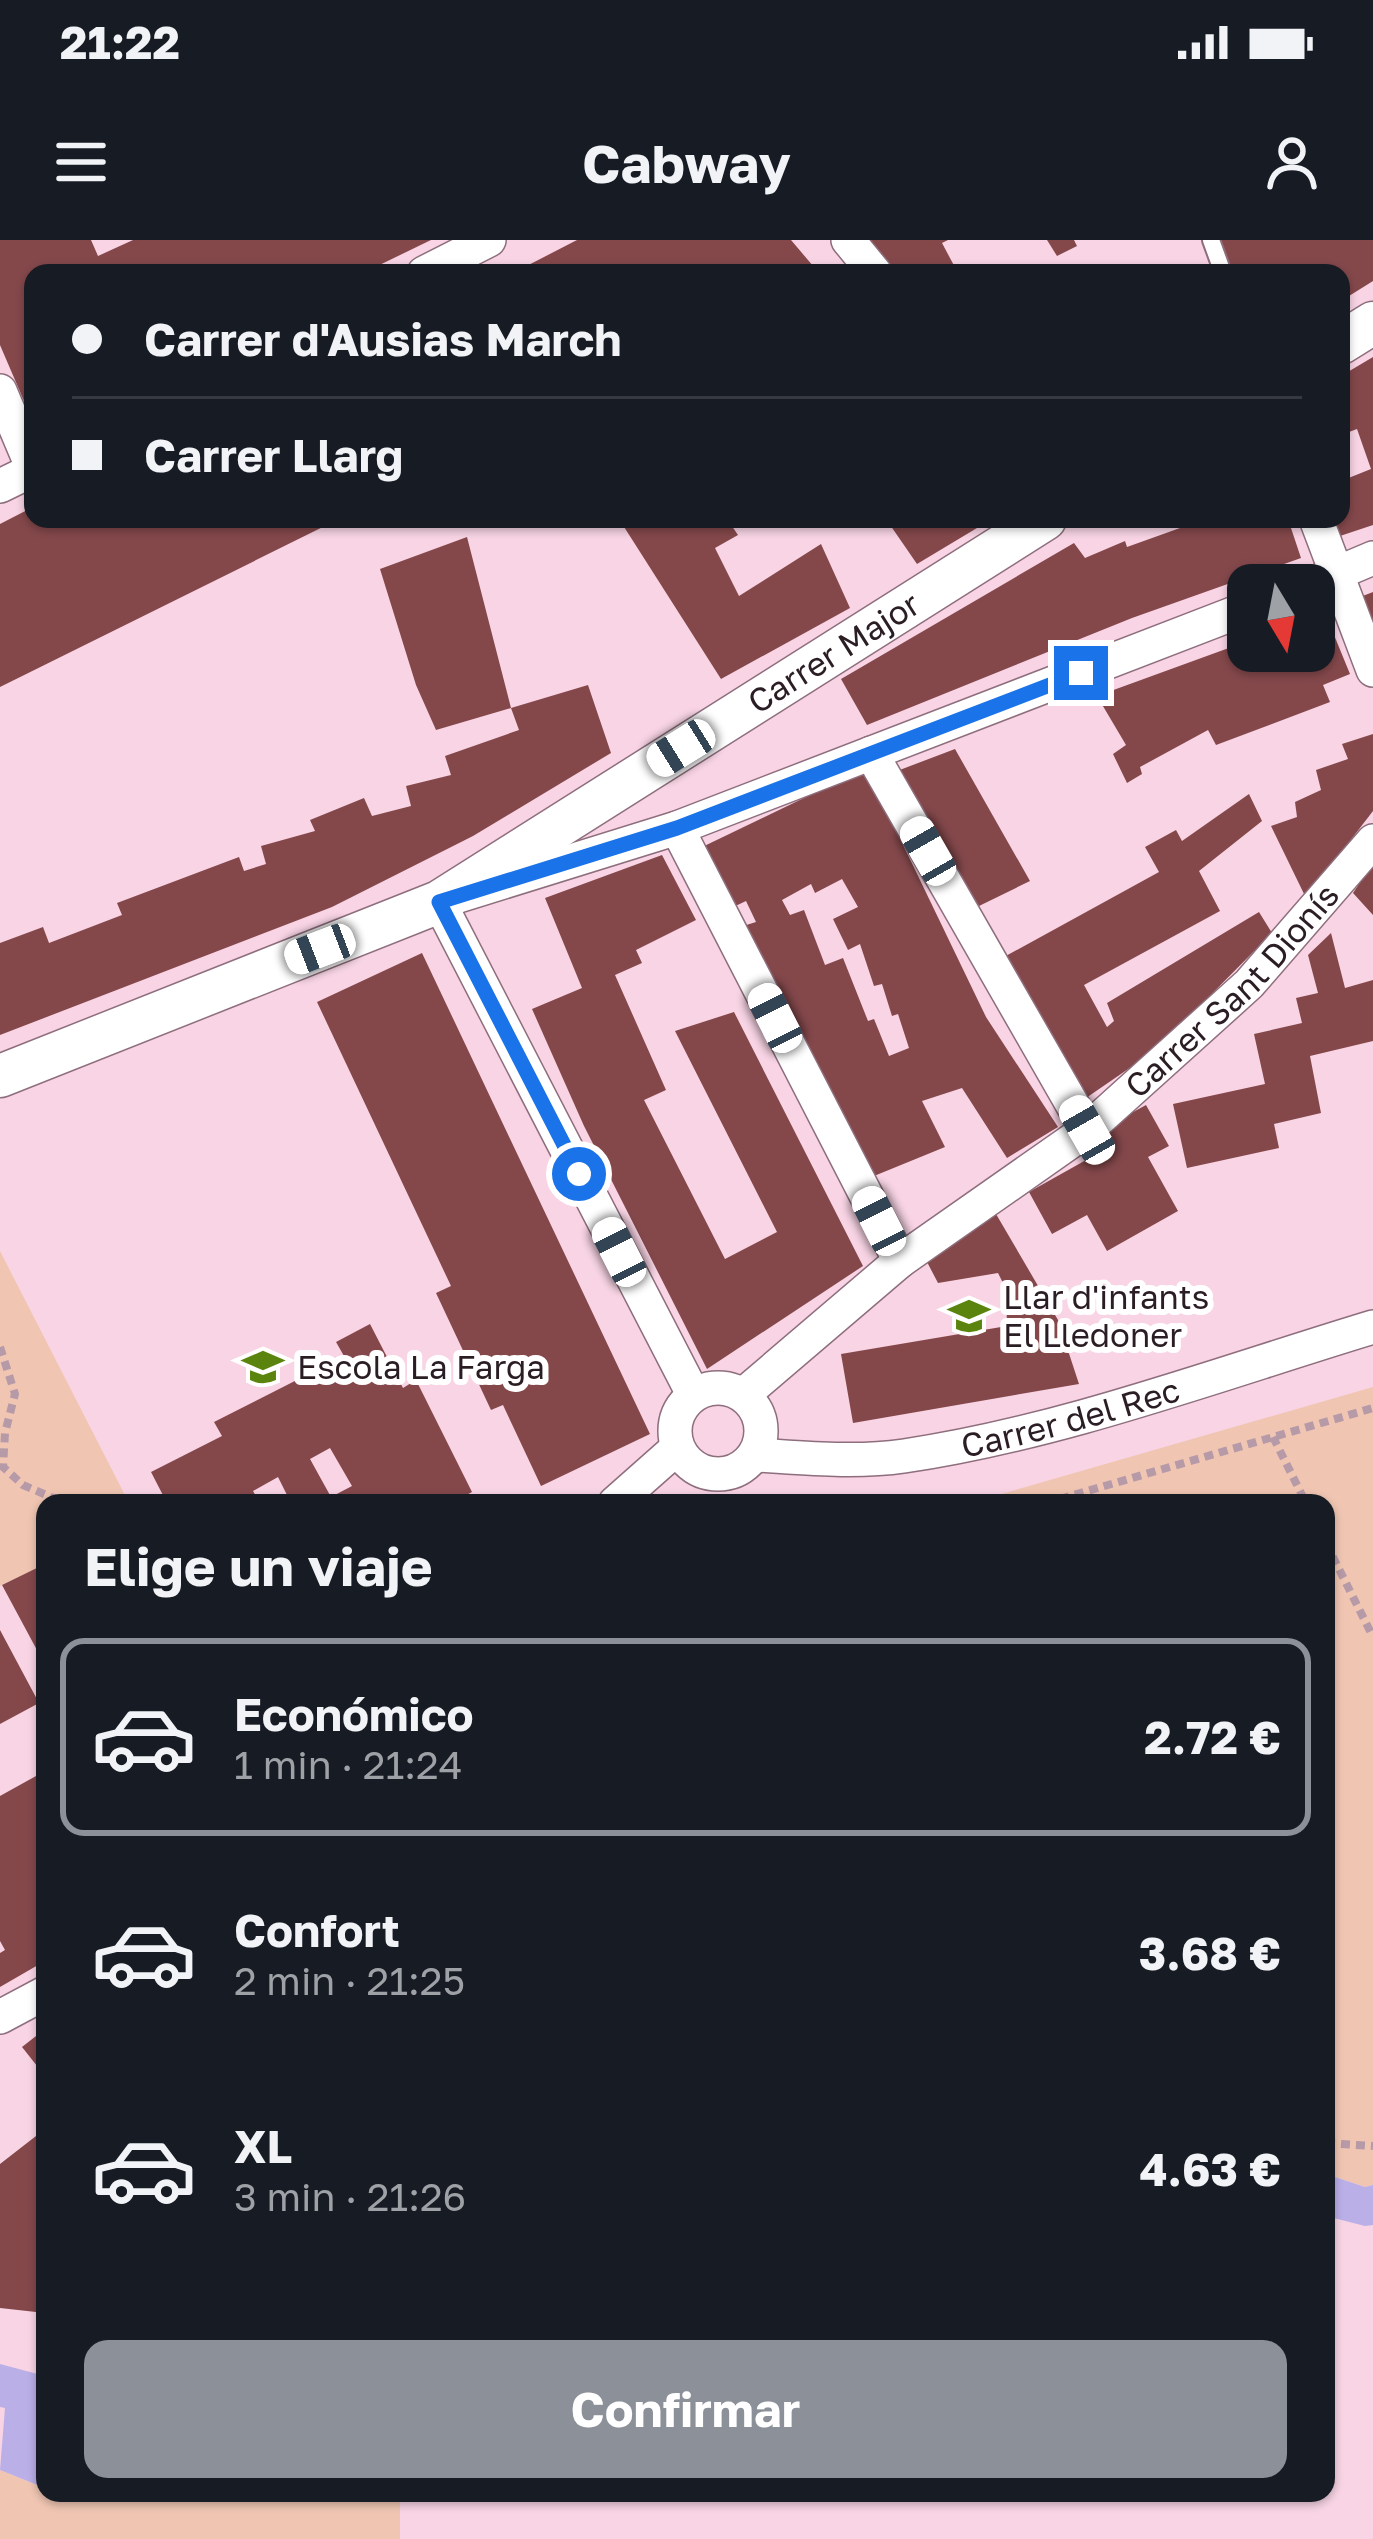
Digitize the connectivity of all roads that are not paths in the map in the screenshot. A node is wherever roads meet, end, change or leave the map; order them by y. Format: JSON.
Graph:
{"nodes":[{"id":1,"x":489,"y":240,"type":"edge"},
{"id":2,"x":848,"y":240,"type":"edge"},
{"id":3,"x":442,"y":264,"type":"edge"},
{"id":4,"x":867,"y":264,"type":"edge"},
{"id":5,"x":0,"y":391,"type":"edge"},
{"id":6,"x":24,"y":448,"type":"edge"},
{"id":7,"x":1031,"y":528,"type":"edge"},
{"id":8,"x":1317,"y":528,"type":"edge"},
{"id":9,"x":1373,"y":558,"type":"edge"},
{"id":10,"x":1321,"y":564,"type":"edge"},
{"id":11,"x":1335,"y":575,"type":"edge"},
{"id":12,"x":1335,"y":602,"type":"edge"},
{"id":13,"x":1227,"y":616,"type":"edge"},
{"id":14,"x":1373,"y":670,"type":"edge"},
{"id":15,"x":864,"y":756,"type":"junction"},
{"id":16,"x":677,"y":828,"type":"junction"},
{"id":17,"x":1373,"y":842,"type":"edge"},
{"id":18,"x":439,"y":902,"type":"junction"},
{"id":19,"x":0,"y":1076,"type":"edge"},
{"id":20,"x":1087,"y":1130,"type":"junction"},
{"id":21,"x":900,"y":1261,"type":"junction"},
{"id":22,"x":1373,"y":1327,"type":"edge"},
{"id":23,"x":693,"y":1394,"type":"junction"},
{"id":24,"x":743,"y":1395,"type":"junction"},
{"id":25,"x":676,"y":1449,"type":"junction"},
{"id":26,"x":757,"y":1455,"type":"junction"},
{"id":27,"x":625,"y":1494,"type":"edge"},
{"id":28,"x":36,"y":1998,"type":"edge"},
{"id":29,"x":0,"y":2017,"type":"edge"}],
"edges":[{"from":1,"to":3,"type":"street"},
{"from":2,"to":4,"type":"street"},
{"from":5,"to":6,"type":"street"},
{"from":7,"to":18,"type":"street","name":"Carrer Major"},
{"from":8,"to":10,"type":"street"},
{"from":9,"to":11,"type":"street"},
{"from":12,"to":14,"type":"street"},
{"from":13,"to":15,"type":"street","name":"Carrer Major"},
{"from":15,"to":16,"type":"street","name":"Carrer Major"},
{"from":15,"to":20,"type":"street"},
{"from":16,"to":18,"type":"street","name":"Carrer Major"},
{"from":16,"to":21,"type":"street"},
{"from":17,"to":20,"type":"street","name":"Carrer Sant Dionís"},
{"from":18,"to":19,"type":"street","name":"Carrer Major"},
{"from":18,"to":23,"type":"street"},
{"from":20,"to":21,"type":"street","name":"Carrer Sant Dionís"},
{"from":21,"to":24,"type":"street","name":"Carrer Sant Dionís"},
{"from":22,"to":26,"type":"street","name":"Carrer del Rec"},
{"from":23,"to":24,"type":"street"},
{"from":23,"to":25,"type":"street"},
{"from":24,"to":26,"type":"street"},
{"from":25,"to":26,"type":"street"},
{"from":25,"to":27,"type":"street"},
{"from":28,"to":29,"type":"street"}]}
